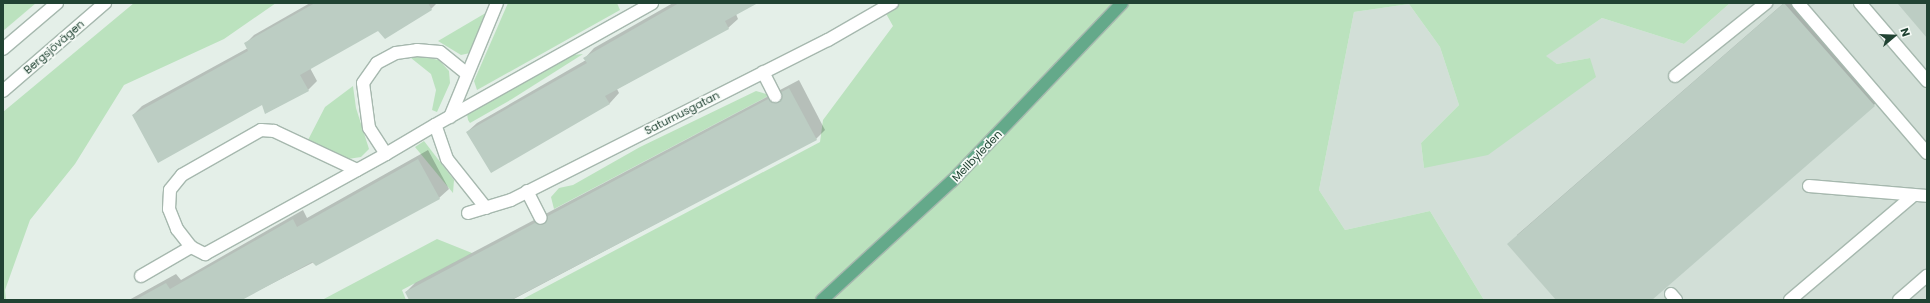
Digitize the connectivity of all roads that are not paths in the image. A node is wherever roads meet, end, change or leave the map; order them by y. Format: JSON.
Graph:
{"nodes":[{"id":1,"x":57,"y":3,"type":"edge"},
{"id":2,"x":105,"y":3,"type":"edge"},
{"id":3,"x":497,"y":3,"type":"edge"},
{"id":4,"x":652,"y":3,"type":"edge"},
{"id":5,"x":892,"y":3,"type":"edge"},
{"id":6,"x":1122,"y":3,"type":"edge"},
{"id":7,"x":1766,"y":3,"type":"edge"},
{"id":8,"x":1798,"y":3,"type":"edge"},
{"id":9,"x":1860,"y":3,"type":"edge"},
{"id":10,"x":3,"y":49,"type":"edge"},
{"id":11,"x":763,"y":72,"type":"junction"},
{"id":12,"x":467,"y":74,"type":"junction"},
{"id":13,"x":1675,"y":76,"type":"dead end"},
{"id":14,"x":1927,"y":81,"type":"edge"},
{"id":15,"x":3,"y":91,"type":"edge"},
{"id":16,"x":775,"y":96,"type":"dead end"},
{"id":17,"x":450,"y":117,"type":"junction"},
{"id":18,"x":435,"y":125,"type":"junction"},
{"id":19,"x":1927,"y":153,"type":"edge"},
{"id":20,"x":386,"y":154,"type":"junction"},
{"id":21,"x":357,"y":170,"type":"junction"},
{"id":22,"x":1809,"y":186,"type":"dead end"},
{"id":23,"x":527,"y":191,"type":"junction"},
{"id":24,"x":1914,"y":195,"type":"junction"},
{"id":25,"x":1927,"y":196,"type":"edge"},
{"id":26,"x":486,"y":208,"type":"junction"},
{"id":27,"x":468,"y":213,"type":"dead end"},
{"id":28,"x":541,"y":218,"type":"dead end"},
{"id":29,"x":191,"y":247,"type":"junction"},
{"id":30,"x":141,"y":276,"type":"dead end"},
{"id":31,"x":1927,"y":276,"type":"edge"},
{"id":32,"x":822,"y":300,"type":"edge"},
{"id":33,"x":1790,"y":300,"type":"edge"},
{"id":34,"x":1900,"y":300,"type":"edge"}],
"edges":[{"from":1,"to":10,"type":"street"},
{"from":2,"to":15,"type":"street","name":"Bergsjövägen"},
{"from":3,"to":12,"type":"street"},
{"from":4,"to":17,"type":"street"},
{"from":5,"to":11,"type":"street","name":"Saturnusgatan"},
{"from":6,"to":32,"type":"main road","name":"Mellbyleden"},
{"from":7,"to":13,"type":"street"},
{"from":8,"to":19,"type":"street"},
{"from":9,"to":14,"type":"street"},
{"from":11,"to":16,"type":"street"},
{"from":11,"to":23,"type":"street","name":"Saturnusgatan"},
{"from":12,"to":17,"type":"street"},
{"from":12,"to":20,"type":"street"},
{"from":17,"to":18,"type":"street"},
{"from":18,"to":20,"type":"street"},
{"from":18,"to":26,"type":"street"},
{"from":20,"to":21,"type":"street"},
{"from":21,"to":29,"type":"street"},
{"from":21,"to":29,"type":"street"},
{"from":22,"to":24,"type":"street"},
{"from":23,"to":26,"type":"street","name":"Saturnusgatan"},
{"from":23,"to":28,"type":"street"},
{"from":24,"to":25,"type":"street"},
{"from":24,"to":33,"type":"street"},
{"from":26,"to":27,"type":"street","name":"Saturnusgatan"},
{"from":29,"to":30,"type":"street"},
{"from":31,"to":34,"type":"street"}]}
